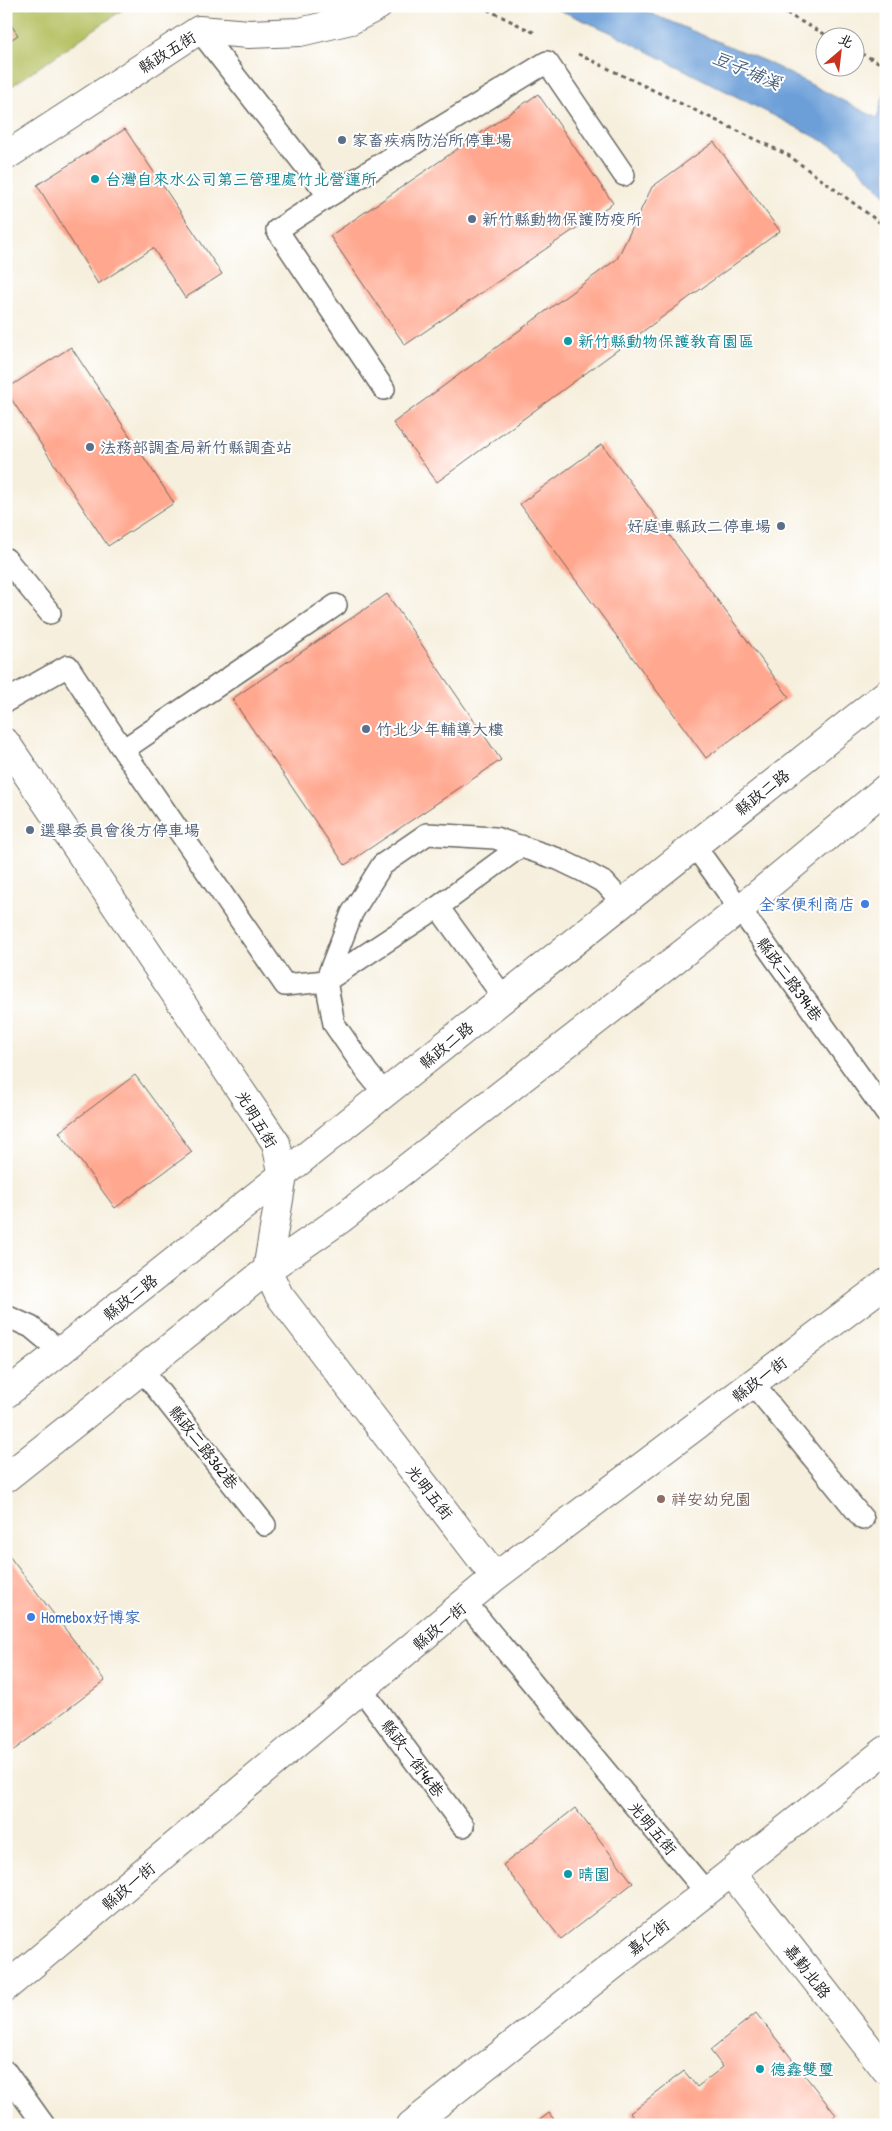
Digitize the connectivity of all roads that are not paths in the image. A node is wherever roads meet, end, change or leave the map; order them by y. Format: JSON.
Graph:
{"nodes":[{"id":1,"x":378,"y":6,"type":"edge"},
{"id":2,"x":199,"y":30,"type":"junction"},
{"id":3,"x":6,"y":156,"type":"edge"},
{"id":4,"x":624,"y":175,"type":"dead end"},
{"id":5,"x":329,"y":196,"type":"junction"},
{"id":6,"x":384,"y":389,"type":"dead end"},
{"id":7,"x":6,"y":560,"type":"edge"},
{"id":8,"x":336,"y":605,"type":"dead end"},
{"id":9,"x":50,"y":613,"type":"dead end"},
{"id":10,"x":886,"y":694,"type":"edge"},
{"id":11,"x":6,"y":702,"type":"edge"},
{"id":12,"x":6,"y":743,"type":"edge"},
{"id":13,"x":123,"y":750,"type":"junction"},
{"id":14,"x":886,"y":788,"type":"edge"},
{"id":15,"x":694,"y":845,"type":"junction"},
{"id":16,"x":521,"y":846,"type":"junction"},
{"id":17,"x":623,"y":903,"type":"junction"},
{"id":18,"x":438,"y":907,"type":"junction"},
{"id":19,"x":740,"y":909,"type":"junction"},
{"id":20,"x":326,"y":981,"type":"junction"},
{"id":21,"x":504,"y":998,"type":"junction"},
{"id":22,"x":385,"y":1094,"type":"junction"},
{"id":23,"x":886,"y":1113,"type":"edge"},
{"id":24,"x":283,"y":1176,"type":"junction"},
{"id":25,"x":267,"y":1270,"type":"junction"},
{"id":26,"x":886,"y":1283,"type":"edge"},
{"id":27,"x":6,"y":1316,"type":"edge"},
{"id":28,"x":61,"y":1352,"type":"junction"},
{"id":29,"x":142,"y":1370,"type":"junction"},
{"id":30,"x":752,"y":1384,"type":"junction"},
{"id":31,"x":6,"y":1394,"type":"edge"},
{"id":32,"x":6,"y":1478,"type":"edge"},
{"id":33,"x":863,"y":1520,"type":"dead end"},
{"id":34,"x":265,"y":1525,"type":"dead end"},
{"id":35,"x":495,"y":1577,"type":"junction"},
{"id":36,"x":466,"y":1603,"type":"junction"},
{"id":37,"x":362,"y":1690,"type":"junction"},
{"id":38,"x":886,"y":1750,"type":"edge"},
{"id":39,"x":464,"y":1826,"type":"dead end"},
{"id":40,"x":731,"y":1872,"type":"junction"},
{"id":41,"x":706,"y":1892,"type":"junction"},
{"id":42,"x":6,"y":1987,"type":"edge"},
{"id":43,"x":886,"y":2070,"type":"edge"},
{"id":44,"x":6,"y":2072,"type":"edge"},
{"id":45,"x":44,"y":2125,"type":"edge"},
{"id":46,"x":411,"y":2125,"type":"edge"}],
"edges":[{"from":1,"to":2,"type":"street","name":"縣政五街"},
{"from":2,"to":3,"type":"street","name":"縣政五街"},
{"from":2,"to":5,"type":"lane"},
{"from":4,"to":5,"type":"lane"},
{"from":5,"to":6,"type":"lane"},
{"from":7,"to":9,"type":"lane"},
{"from":8,"to":13,"type":"lane"},
{"from":10,"to":15,"type":"street","name":"縣政二路"},
{"from":11,"to":13,"type":"lane"},
{"from":12,"to":24,"type":"street","name":"光明五街"},
{"from":13,"to":20,"type":"lane"},
{"from":14,"to":19,"type":"street"},
{"from":15,"to":17,"type":"street","name":"縣政二路"},
{"from":15,"to":19,"type":"lane","name":"縣政二路394巷"},
{"from":16,"to":17,"type":"lane"},
{"from":16,"to":18,"type":"lane"},
{"from":16,"to":20,"type":"lane"},
{"from":17,"to":21,"type":"street","name":"縣政二路"},
{"from":18,"to":20,"type":"lane"},
{"from":18,"to":21,"type":"lane"},
{"from":19,"to":23,"type":"lane","name":"縣政二路394巷"},
{"from":19,"to":25,"type":"street"},
{"from":20,"to":22,"type":"lane"},
{"from":21,"to":22,"type":"street","name":"縣政二路"},
{"from":22,"to":24,"type":"street","name":"縣政二路"},
{"from":24,"to":25,"type":"street","name":"光明五街"},
{"from":24,"to":28,"type":"street","name":"縣政二路"},
{"from":25,"to":29,"type":"street"},
{"from":25,"to":35,"type":"street","name":"光明五街"},
{"from":26,"to":30,"type":"street","name":"縣政一街"},
{"from":27,"to":28,"type":"lane"},
{"from":28,"to":31,"type":"street","name":"縣政二路"},
{"from":29,"to":32,"type":"street"},
{"from":29,"to":34,"type":"lane","name":"縣政二路362巷"},
{"from":30,"to":33,"type":"lane"},
{"from":30,"to":35,"type":"street","name":"縣政一街"},
{"from":35,"to":36,"type":"street","name":"縣政一街"},
{"from":36,"to":37,"type":"street","name":"縣政一街"},
{"from":36,"to":41,"type":"lane","name":"光明五街"},
{"from":37,"to":39,"type":"lane","name":"縣政一街46巷"},
{"from":37,"to":42,"type":"street","name":"縣政一街"},
{"from":38,"to":40,"type":"street","name":"嘉仁街"},
{"from":40,"to":41,"type":"street","name":"嘉仁街"},
{"from":40,"to":43,"type":"street","name":"嘉勤北路"},
{"from":41,"to":46,"type":"street","name":"嘉仁街"},
{"from":44,"to":45,"type":"lane"}]}
